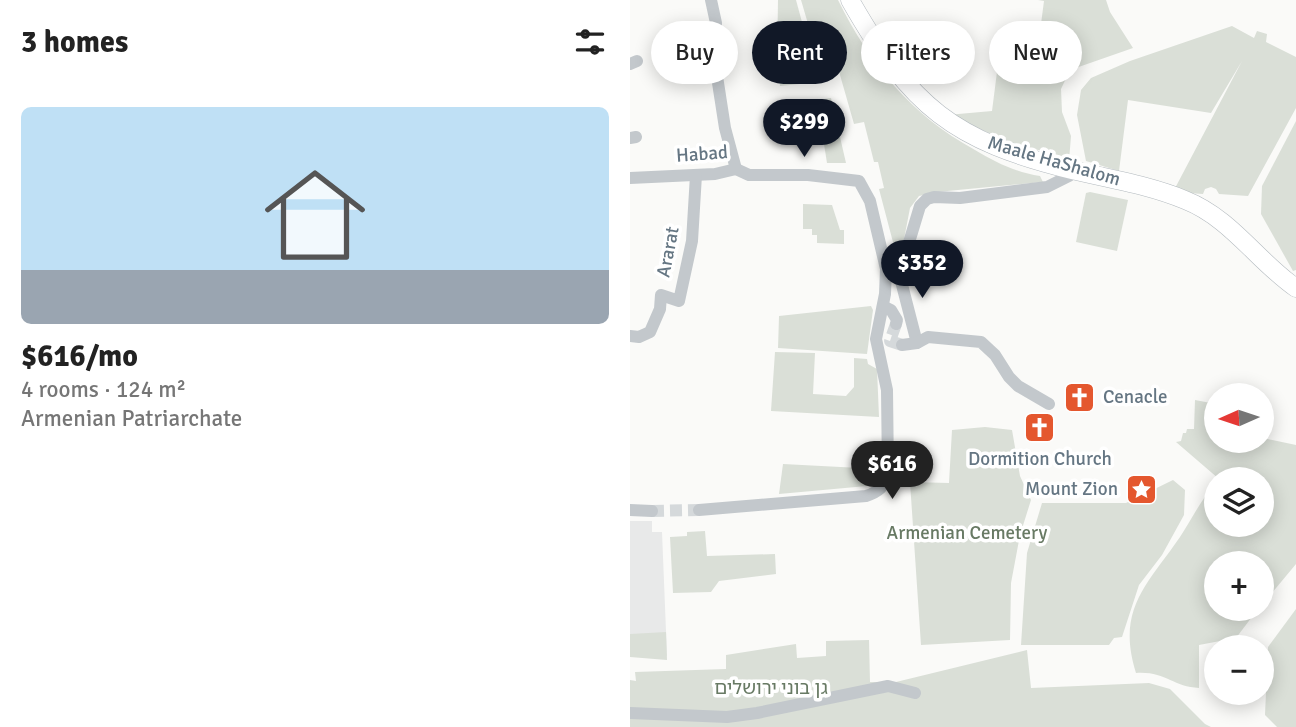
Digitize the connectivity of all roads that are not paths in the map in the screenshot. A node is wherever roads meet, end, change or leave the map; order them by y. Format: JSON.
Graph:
{"nodes":[{"id":1,"x":711,"y":0,"type":"edge"},
{"id":2,"x":850,"y":0,"type":"edge"},
{"id":3,"x":736,"y":169,"type":"junction"},
{"id":4,"x":1073,"y":170,"type":"junction"},
{"id":5,"x":696,"y":175,"type":"junction"},
{"id":6,"x":630,"y":178,"type":"edge"},
{"id":7,"x":1296,"y":288,"type":"edge"},
{"id":8,"x":883,"y":306,"type":"junction"},
{"id":9,"x":896,"y":324,"type":"tunnel mouth"},
{"id":10,"x":630,"y":336,"type":"edge"},
{"id":11,"x":917,"y":343,"type":"junction"},
{"id":12,"x":902,"y":345,"type":"dead end"},
{"id":13,"x":1049,"y":404,"type":"dead end"},
{"id":14,"x":630,"y":510,"type":"edge"},
{"id":15,"x":699,"y":510,"type":"tunnel mouth"},
{"id":16,"x":652,"y":511,"type":"tunnel mouth"},
{"id":17,"x":915,"y":693,"type":"dead end"},
{"id":18,"x":630,"y":713,"type":"edge"}],
"edges":[{"from":1,"to":3,"type":"street"},
{"from":2,"to":4,"type":"street","name":"Maale HaShalom"},
{"from":3,"to":5,"type":"street","name":"Habad"},
{"from":3,"to":8,"type":"street","name":"Habad"},
{"from":4,"to":7,"type":"street","name":"Maale HaShalom"},
{"from":4,"to":11,"type":"street"},
{"from":5,"to":6,"type":"street","name":"Habad"},
{"from":5,"to":10,"type":"street","name":"Ararat"},
{"from":8,"to":9,"type":"street"},
{"from":8,"to":15,"type":"street"},
{"from":11,"to":12,"type":"street"},
{"from":11,"to":13,"type":"street"},
{"from":14,"to":16,"type":"street"},
{"from":17,"to":18,"type":"street"}]}
